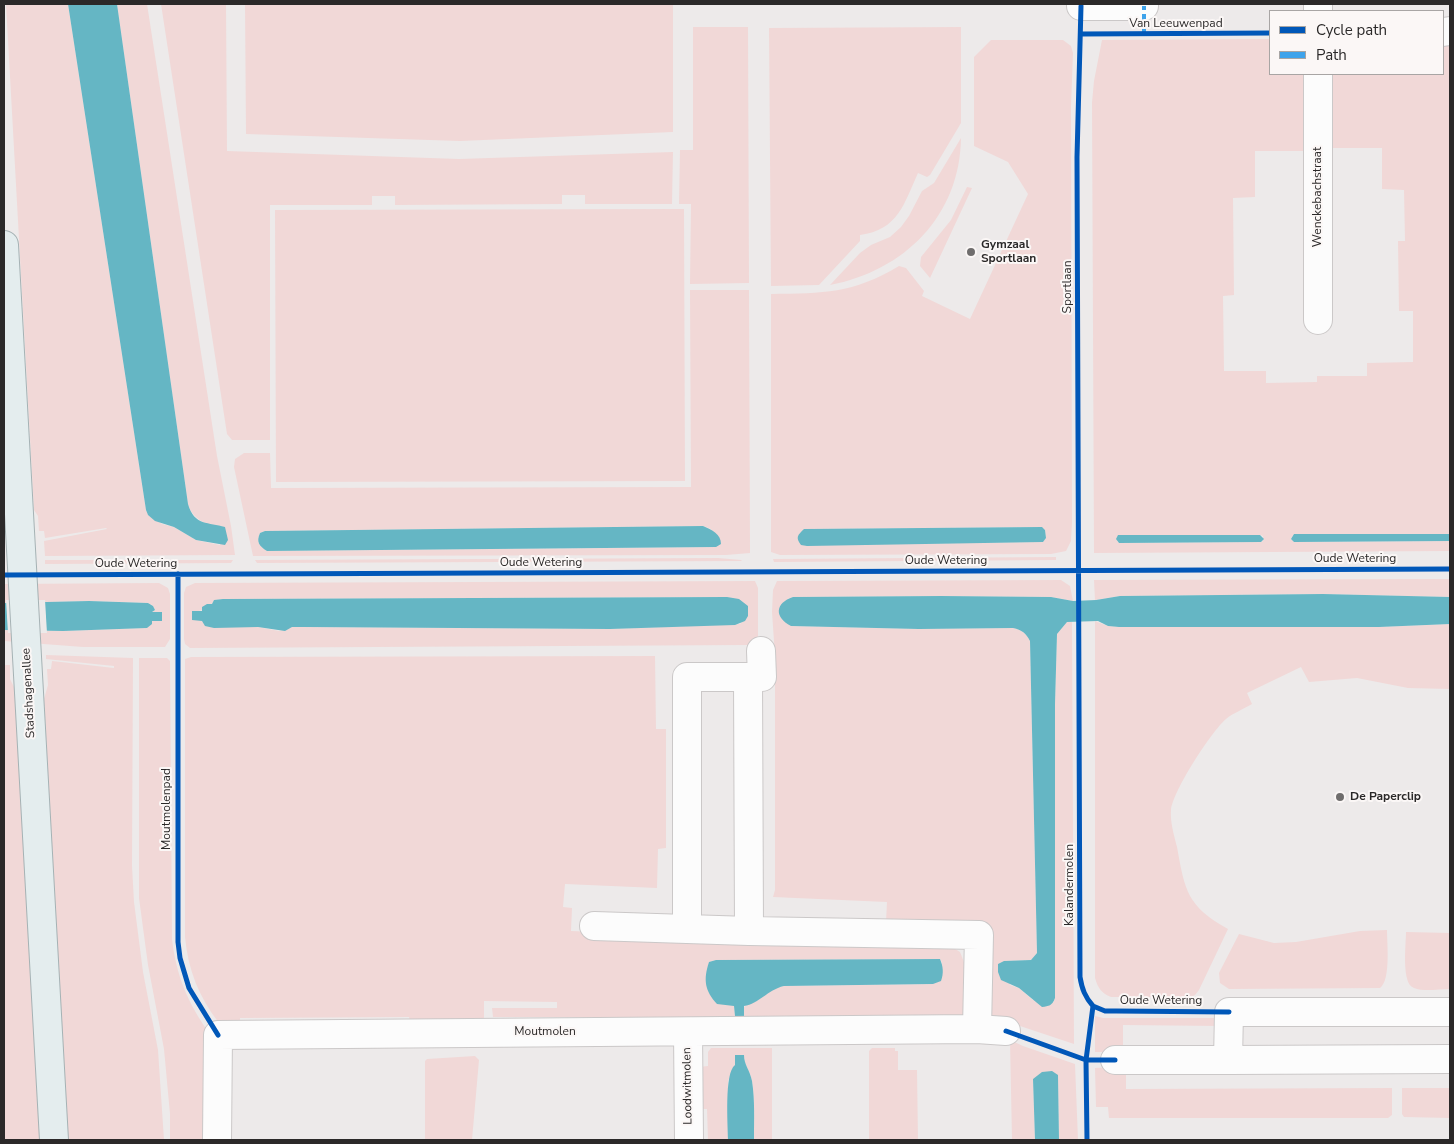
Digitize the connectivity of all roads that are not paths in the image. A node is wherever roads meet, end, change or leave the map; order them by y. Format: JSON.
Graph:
{"nodes":[{"id":1,"x":1081,"y":4,"type":"edge"},
{"id":2,"x":1144,"y":4,"type":"edge"},
{"id":3,"x":1318,"y":75,"type":"edge"},
{"id":4,"x":4,"y":245,"type":"edge"},
{"id":5,"x":1318,"y":320,"type":"dead end"},
{"id":6,"x":761,"y":651,"type":"dead end"},
{"id":7,"x":748,"y":677,"type":"junction"},
{"id":8,"x":594,"y":926,"type":"dead end"},
{"id":9,"x":687,"y":929,"type":"junction"},
{"id":10,"x":749,"y":931,"type":"junction"},
{"id":11,"x":1450,"y":1012,"type":"edge"},
{"id":12,"x":977,"y":1029,"type":"junction"},
{"id":13,"x":1006,"y":1031,"type":"dead end"},
{"id":14,"x":688,"y":1032,"type":"junction"},
{"id":15,"x":1450,"y":1059,"type":"edge"},
{"id":16,"x":1114,"y":1060,"type":"dead end"},
{"id":17,"x":1228,"y":1060,"type":"junction"},
{"id":18,"x":54,"y":1140,"type":"edge"},
{"id":19,"x":217,"y":1140,"type":"edge"},
{"id":20,"x":689,"y":1140,"type":"edge"}],
"edges":[{"from":1,"to":2,"type":"street"},
{"from":3,"to":5,"type":"street","name":"Wenckebachstraat"},
{"from":4,"to":18,"type":"main road","name":"Stadshagenallee"},
{"from":6,"to":7,"type":"street"},
{"from":7,"to":9,"type":"street"},
{"from":7,"to":10,"type":"street"},
{"from":8,"to":9,"type":"street"},
{"from":9,"to":10,"type":"street"},
{"from":10,"to":12,"type":"street"},
{"from":11,"to":17,"type":"street"},
{"from":12,"to":13,"type":"street"},
{"from":12,"to":14,"type":"street","name":"Moutmolen"},
{"from":14,"to":19,"type":"street","name":"Moutmolen"},
{"from":14,"to":20,"type":"street","name":"Loodwitmolen"},
{"from":15,"to":17,"type":"street"},
{"from":16,"to":17,"type":"street"}]}
